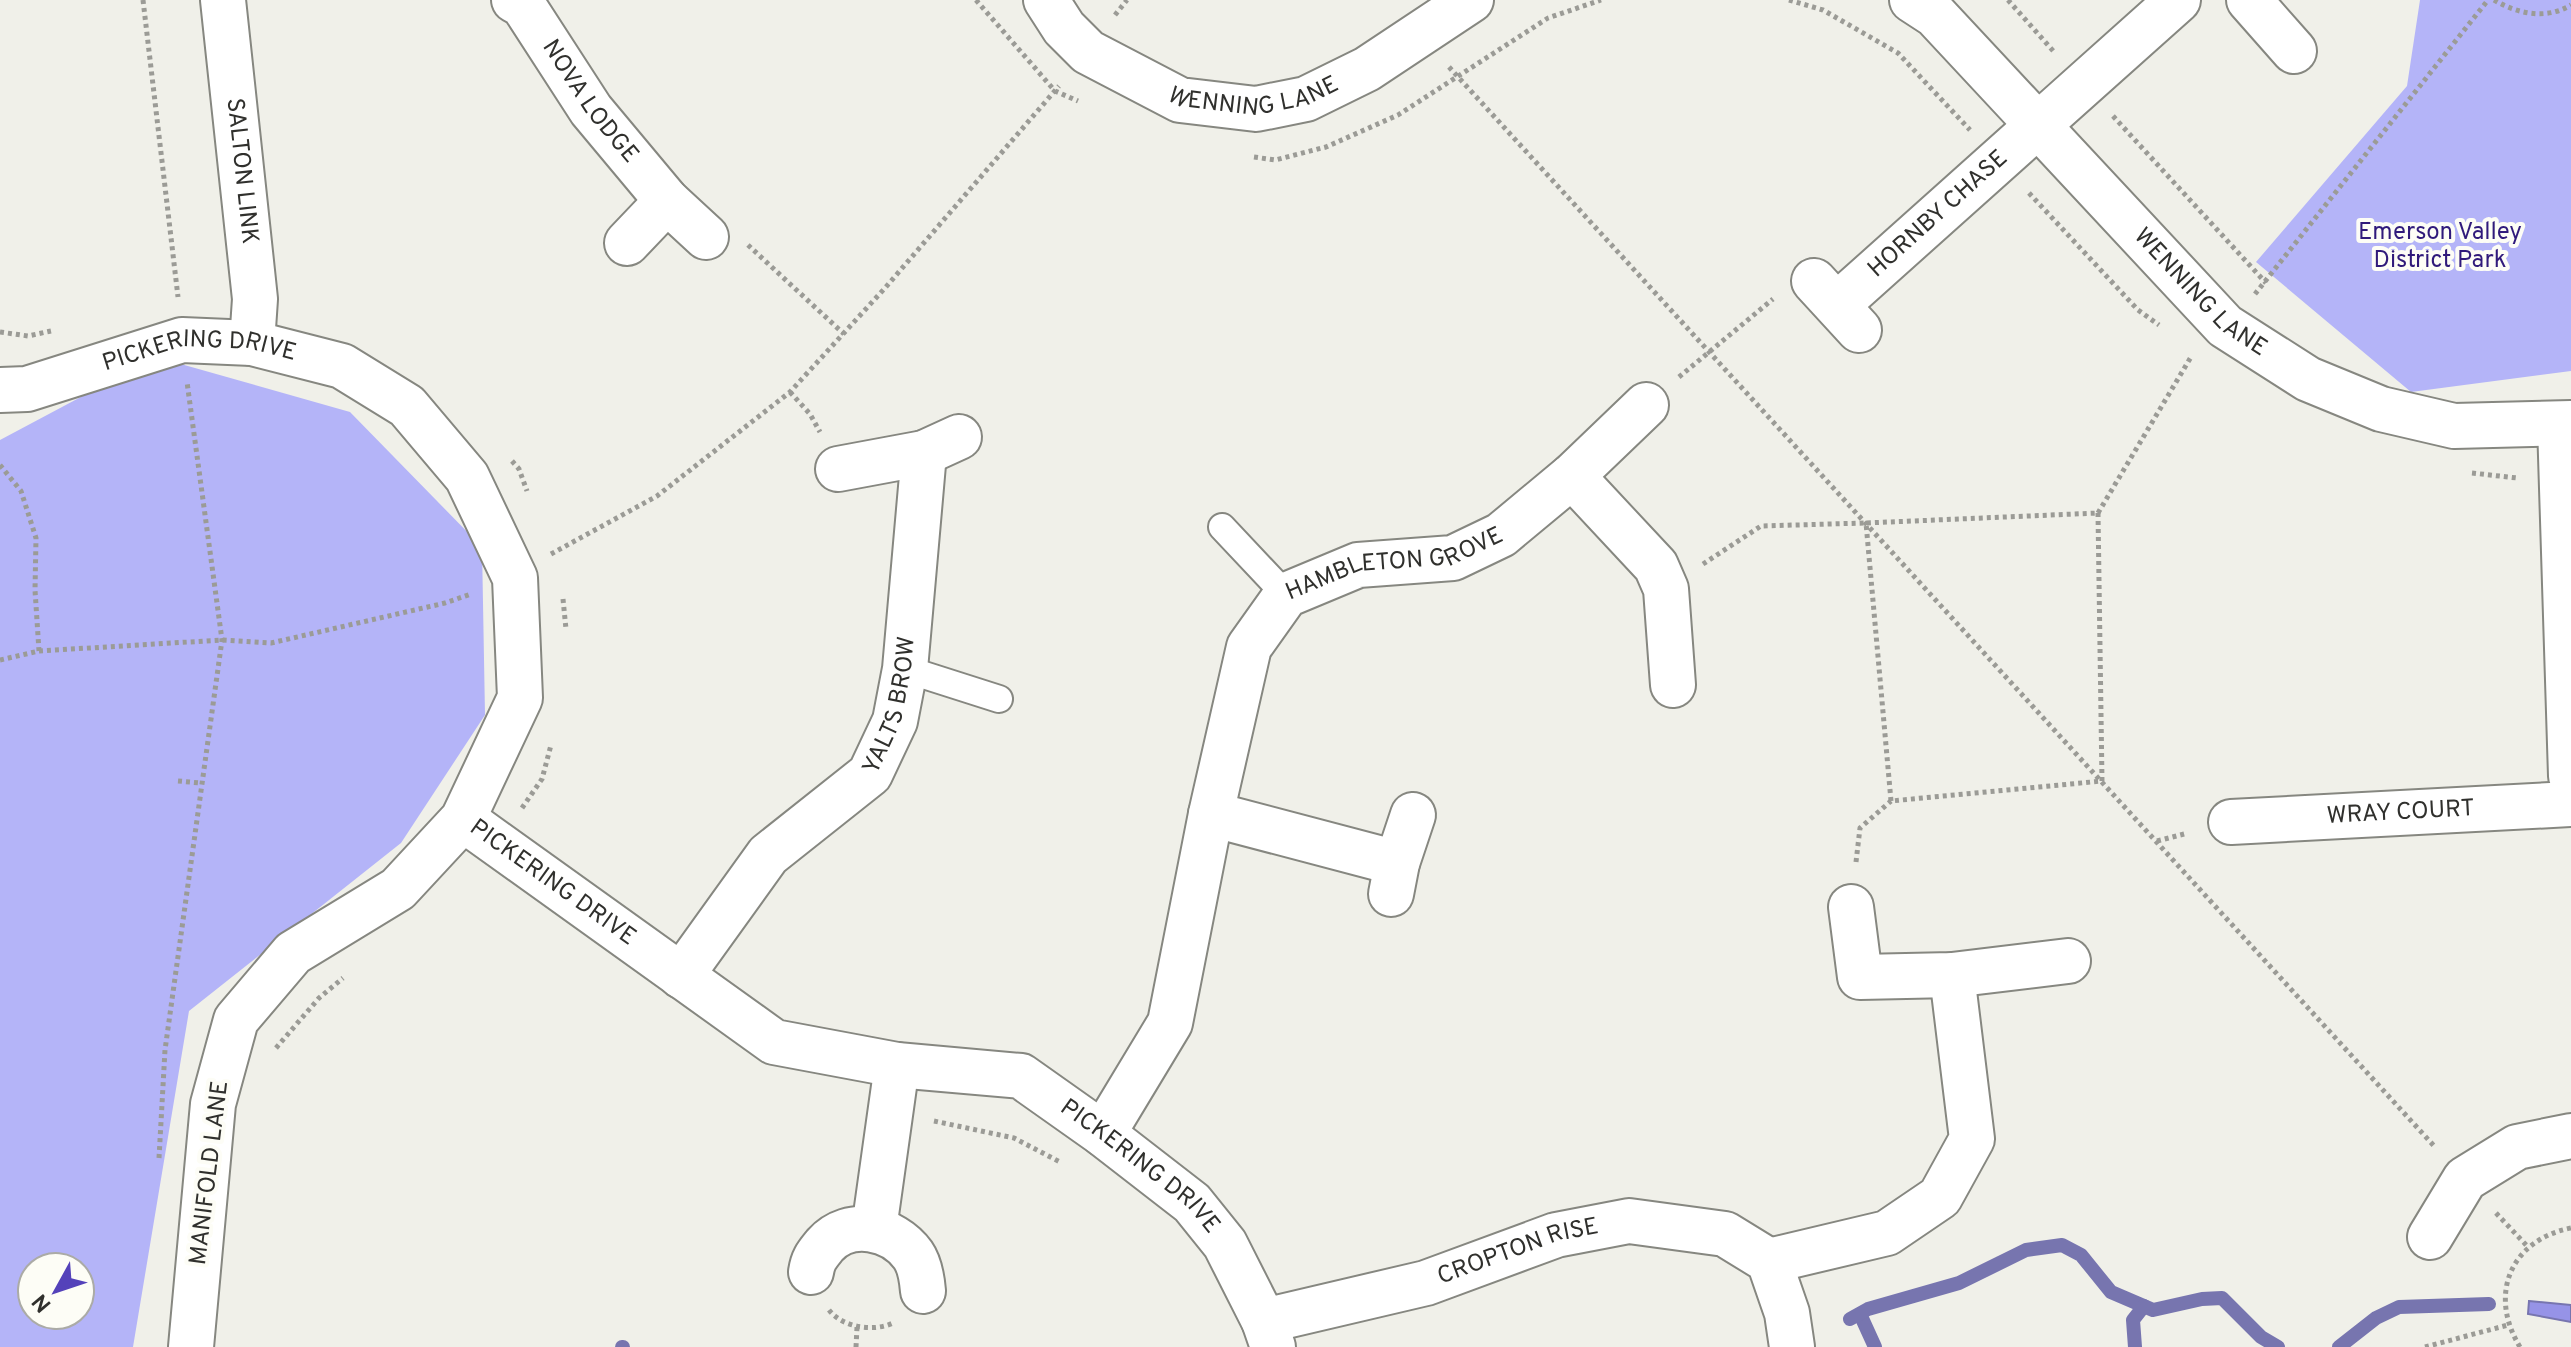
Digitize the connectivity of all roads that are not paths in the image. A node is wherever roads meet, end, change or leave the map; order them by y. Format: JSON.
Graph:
{"nodes":[{"id":1,"x":223,"y":0,"type":"edge"},
{"id":2,"x":514,"y":0,"type":"edge"},
{"id":3,"x":1046,"y":0,"type":"edge"},
{"id":4,"x":1471,"y":0,"type":"edge"},
{"id":5,"x":1912,"y":0,"type":"edge"},
{"id":6,"x":2178,"y":0,"type":"edge"},
{"id":7,"x":2249,"y":0,"type":"edge"},
{"id":8,"x":2294,"y":51,"type":"dead end"},
{"id":9,"x":2039,"y":124,"type":"junction"},
{"id":10,"x":667,"y":201,"type":"junction"},
{"id":11,"x":706,"y":237,"type":"road end"},
{"id":12,"x":627,"y":243,"type":"dead end"},
{"id":13,"x":1837,"y":306,"type":"road end"},
{"id":14,"x":252,"y":343,"type":"junction"},
{"id":15,"x":0,"y":390,"type":"edge"},
{"id":16,"x":1646,"y":405,"type":"road end"},
{"id":17,"x":2565,"y":424,"type":"edge"},
{"id":18,"x":838,"y":469,"type":"dead end"},
{"id":19,"x":1572,"y":476,"type":"junction"},
{"id":20,"x":1222,"y":527,"type":"dead end"},
{"id":21,"x":1286,"y":595,"type":"junction"},
{"id":22,"x":905,"y":669,"type":"junction"},
{"id":23,"x":1673,"y":685,"type":"dead end"},
{"id":24,"x":999,"y":699,"type":"dead end"},
{"id":25,"x":2571,"y":776,"type":"edge"},
{"id":26,"x":2571,"y":804,"type":"edge"},
{"id":27,"x":1211,"y":814,"type":"junction"},
{"id":28,"x":1413,"y":815,"type":"dead end"},
{"id":29,"x":463,"y":819,"type":"junction"},
{"id":30,"x":2231,"y":822,"type":"dead end"},
{"id":31,"x":1851,"y":907,"type":"road end"},
{"id":32,"x":2068,"y":961,"type":"dead end"},
{"id":33,"x":1952,"y":975,"type":"junction"},
{"id":34,"x":681,"y":976,"type":"junction"},
{"id":35,"x":897,"y":1065,"type":"junction"},
{"id":36,"x":1103,"y":1134,"type":"junction"},
{"id":37,"x":2571,"y":1136,"type":"edge"},
{"id":38,"x":874,"y":1229,"type":"junction"},
{"id":39,"x":2430,"y":1237,"type":"dead end"},
{"id":40,"x":1769,"y":1261,"type":"junction"},
{"id":41,"x":811,"y":1272,"type":"road end"},
{"id":42,"x":923,"y":1291,"type":"road end"},
{"id":43,"x":1268,"y":1334,"type":"edge"},
{"id":44,"x":191,"y":1347,"type":"edge"},
{"id":45,"x":1792,"y":1347,"type":"edge"}],
"edges":[{"from":1,"to":14,"type":"street","name":"SALTON LINK"},
{"from":2,"to":10,"type":"street","name":"NOVA LODGE"},
{"from":3,"to":4,"type":"street","name":"WENNING LANE"},
{"from":5,"to":9,"type":"street","name":"WENNING LANE"},
{"from":6,"to":9,"type":"street","name":"HORNBY CHASE"},
{"from":7,"to":8,"type":"street"},
{"from":9,"to":13,"type":"street","name":"HORNBY CHASE"},
{"from":9,"to":17,"type":"street","name":"WENNING LANE"},
{"from":10,"to":11,"type":"street","name":"NOVA LODGE"},
{"from":10,"to":12,"type":"street"},
{"from":14,"to":15,"type":"street","name":"PICKERING DRIVE"},
{"from":14,"to":29,"type":"street","name":"PICKERING DRIVE"},
{"from":16,"to":19,"type":"street","name":"HAMBLETON GROVE"},
{"from":17,"to":25,"type":"street"},
{"from":18,"to":22,"type":"street","name":"YALTS BROW"},
{"from":19,"to":21,"type":"street","name":"HAMBLETON GROVE"},
{"from":19,"to":23,"type":"street"},
{"from":20,"to":21,"type":"lane"},
{"from":21,"to":27,"type":"street","name":"HAMBLETON GROVE"},
{"from":22,"to":24,"type":"lane"},
{"from":22,"to":34,"type":"street","name":"YALTS BROW"},
{"from":26,"to":30,"type":"street","name":"WRAY COURT"},
{"from":27,"to":28,"type":"street"},
{"from":27,"to":36,"type":"street","name":"HAMBLETON GROVE"},
{"from":29,"to":34,"type":"street","name":"PICKERING DRIVE"},
{"from":29,"to":44,"type":"street","name":"MANIFOLD LANE"},
{"from":31,"to":33,"type":"street"},
{"from":32,"to":33,"type":"street"},
{"from":33,"to":40,"type":"street"},
{"from":34,"to":35,"type":"street","name":"PICKERING DRIVE"},
{"from":35,"to":36,"type":"street","name":"PICKERING DRIVE"},
{"from":35,"to":38,"type":"street"},
{"from":36,"to":43,"type":"street","name":"PICKERING DRIVE"},
{"from":37,"to":39,"type":"street"},
{"from":38,"to":41,"type":"street"},
{"from":38,"to":42,"type":"street"},
{"from":40,"to":43,"type":"street","name":"CROPTON RISE"},
{"from":40,"to":45,"type":"street"}]}
